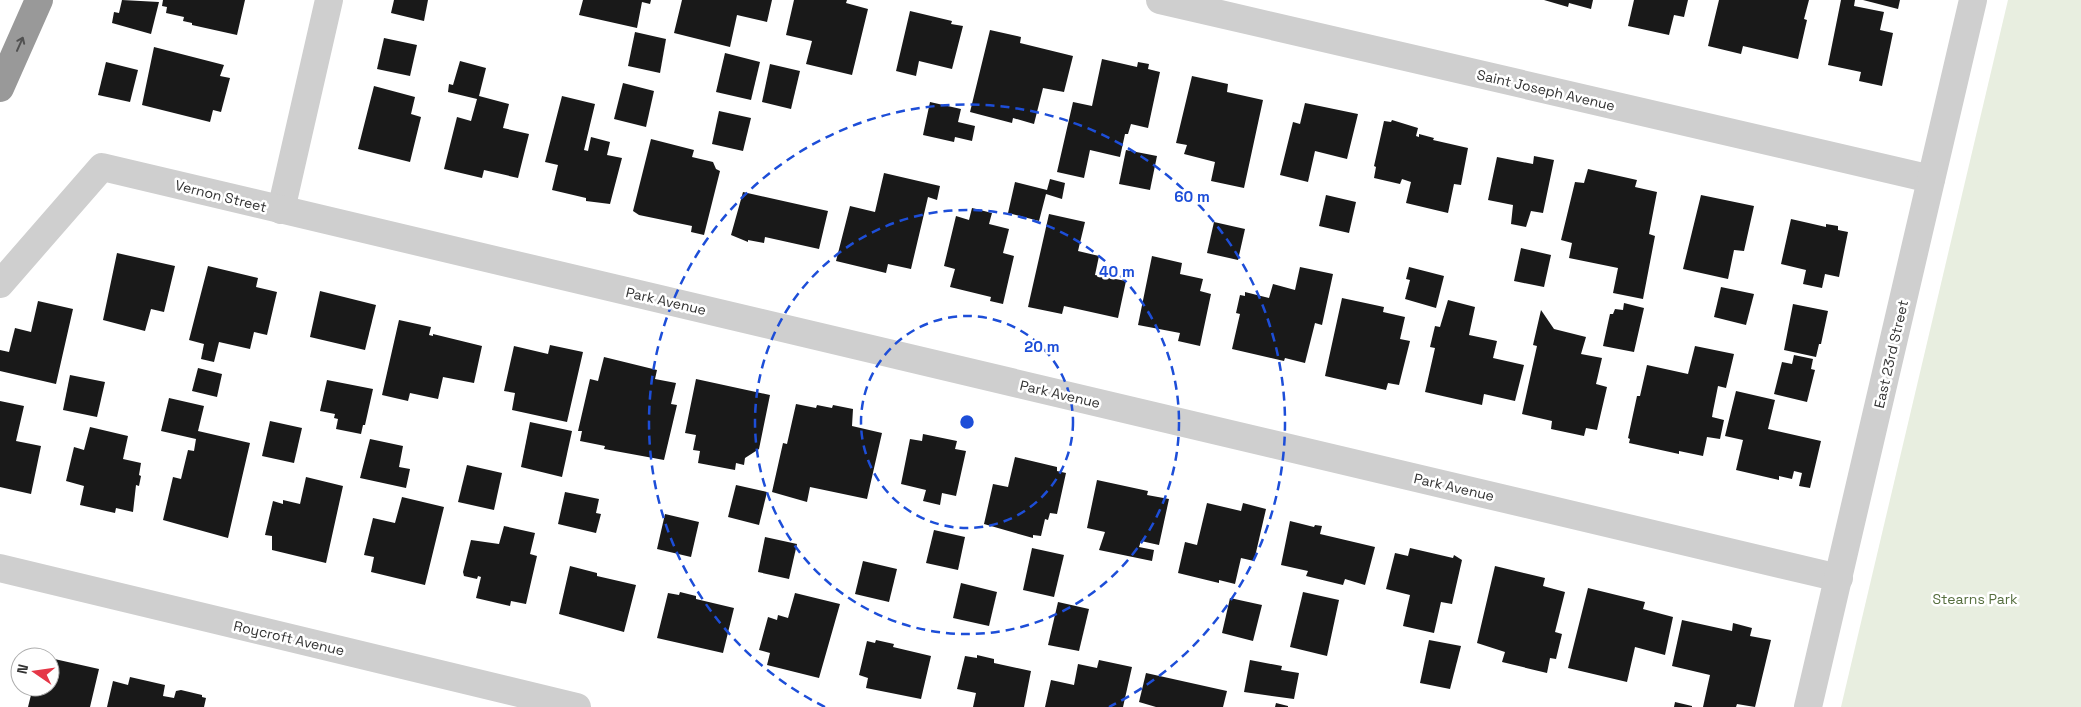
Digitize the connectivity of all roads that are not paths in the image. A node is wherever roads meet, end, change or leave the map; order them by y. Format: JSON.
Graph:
{"nodes":[{"id":1,"x":39,"y":0,"type":"edge"},
{"id":2,"x":329,"y":0,"type":"edge"},
{"id":3,"x":1160,"y":0,"type":"edge"},
{"id":4,"x":1973,"y":0,"type":"edge"},
{"id":5,"x":0,"y":88,"type":"edge"},
{"id":6,"x":1931,"y":179,"type":"junction"},
{"id":7,"x":281,"y":210,"type":"junction"},
{"id":8,"x":0,"y":284,"type":"edge"},
{"id":9,"x":0,"y":568,"type":"edge"},
{"id":10,"x":1838,"y":578,"type":"junction"},
{"id":11,"x":577,"y":707,"type":"edge"},
{"id":12,"x":1808,"y":707,"type":"edge"}],
"edges":[{"from":5,"to":1,"type":"highway","one_way":true},
{"from":2,"to":7,"type":"street","name":"Vernon Street"},
{"from":3,"to":6,"type":"street","name":"Saint Joseph Avenue"},
{"from":4,"to":6,"type":"street","name":"East 23rd Street"},
{"from":6,"to":10,"type":"street","name":"East 23rd Street"},
{"from":7,"to":8,"type":"street","name":"Vernon Street"},
{"from":7,"to":10,"type":"street","name":"Park Avenue"},
{"from":9,"to":11,"type":"street","name":"Roycroft Avenue"},
{"from":10,"to":12,"type":"street","name":"East 23rd Street"}]}
